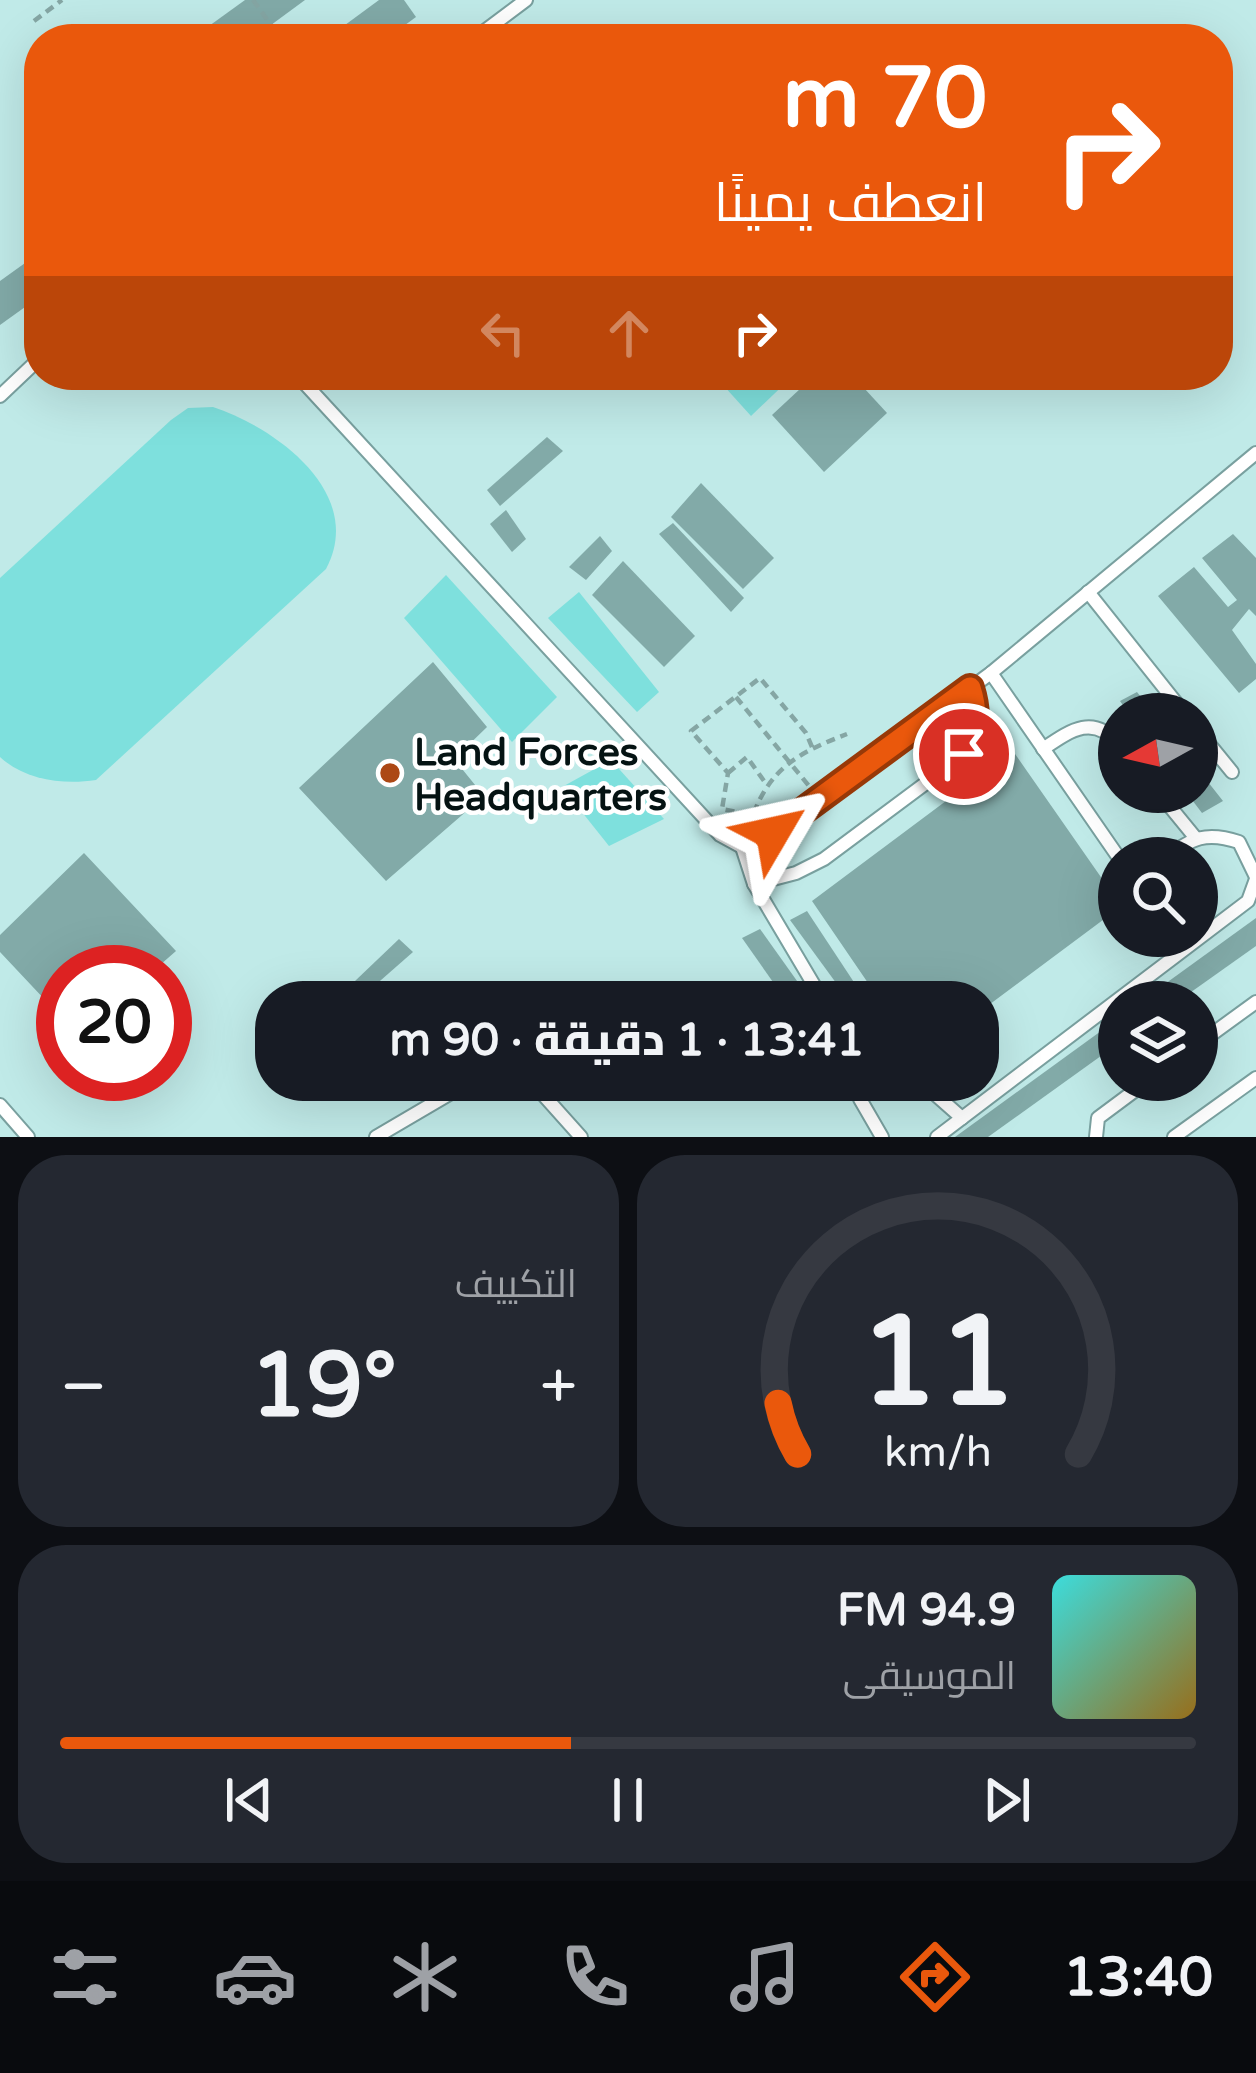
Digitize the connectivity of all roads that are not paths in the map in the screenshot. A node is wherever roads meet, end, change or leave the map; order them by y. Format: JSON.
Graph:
{"nodes":[{"id":1,"x":526,"y":0,"type":"edge"},
{"id":2,"x":494,"y":24,"type":"edge"},
{"id":3,"x":24,"y":373,"type":"edge"},
{"id":4,"x":311,"y":390,"type":"edge"},
{"id":5,"x":0,"y":396,"type":"edge"},
{"id":6,"x":1256,"y":453,"type":"edge"},
{"id":7,"x":1088,"y":592,"type":"junction"},
{"id":8,"x":991,"y":673,"type":"junction"},
{"id":9,"x":970,"y":688,"type":"junction"},
{"id":10,"x":1168,"y":693,"type":"edge"},
{"id":11,"x":1098,"y":728,"type":"edge"},
{"id":12,"x":1043,"y":749,"type":"junction"},
{"id":13,"x":1218,"y":754,"type":"edge"},
{"id":14,"x":1232,"y":772,"type":"dead end"},
{"id":15,"x":1175,"y":813,"type":"edge"},
{"id":16,"x":1194,"y":836,"type":"joint"},
{"id":17,"x":1104,"y":837,"type":"edge"},
{"id":18,"x":742,"y":847,"type":"junction"},
{"id":19,"x":1256,"y":878,"type":"edge"},
{"id":20,"x":754,"y":884,"type":"junction"},
{"id":21,"x":812,"y":981,"type":"edge"},
{"id":22,"x":1256,"y":1003,"type":"edge"},
{"id":23,"x":1218,"y":1030,"type":"edge"},
{"id":24,"x":1256,"y":1078,"type":"edge"},
{"id":25,"x":437,"y":1101,"type":"edge"},
{"id":26,"x":549,"y":1101,"type":"edge"},
{"id":27,"x":861,"y":1101,"type":"edge"},
{"id":28,"x":943,"y":1101,"type":"edge"},
{"id":29,"x":1120,"y":1101,"type":"edge"},
{"id":30,"x":0,"y":1105,"type":"edge"},
{"id":31,"x":962,"y":1118,"type":"junction"},
{"id":32,"x":28,"y":1137,"type":"edge"},
{"id":33,"x":376,"y":1137,"type":"edge"},
{"id":34,"x":581,"y":1137,"type":"edge"},
{"id":35,"x":882,"y":1137,"type":"edge"},
{"id":36,"x":937,"y":1137,"type":"edge"},
{"id":37,"x":1096,"y":1137,"type":"edge"},
{"id":38,"x":1174,"y":1137,"type":"edge"}],
"edges":[{"from":1,"to":2,"type":"lane"},
{"from":3,"to":5,"type":"lane"},
{"from":4,"to":18,"type":"lane"},
{"from":6,"to":7,"type":"lane"},
{"from":7,"to":8,"type":"lane"},
{"from":7,"to":10,"type":"lane"},
{"from":8,"to":9,"type":"lane"},
{"from":8,"to":12,"type":"lane"},
{"from":9,"to":18,"type":"lane"},
{"from":9,"to":20,"type":"lane"},
{"from":11,"to":12,"type":"lane"},
{"from":12,"to":17,"type":"lane"},
{"from":13,"to":14,"type":"lane"},
{"from":15,"to":16,"type":"lane"},
{"from":16,"to":19,"type":"lane"},
{"from":18,"to":20,"type":"lane"},
{"from":19,"to":31,"type":"lane"},
{"from":20,"to":21,"type":"lane"},
{"from":22,"to":23,"type":"lane"},
{"from":24,"to":38,"type":"lane"},
{"from":25,"to":33,"type":"lane"},
{"from":26,"to":34,"type":"lane"},
{"from":27,"to":35,"type":"lane"},
{"from":28,"to":31,"type":"lane"},
{"from":29,"to":37,"type":"lane"},
{"from":30,"to":32,"type":"lane"},
{"from":31,"to":36,"type":"lane"}]}
